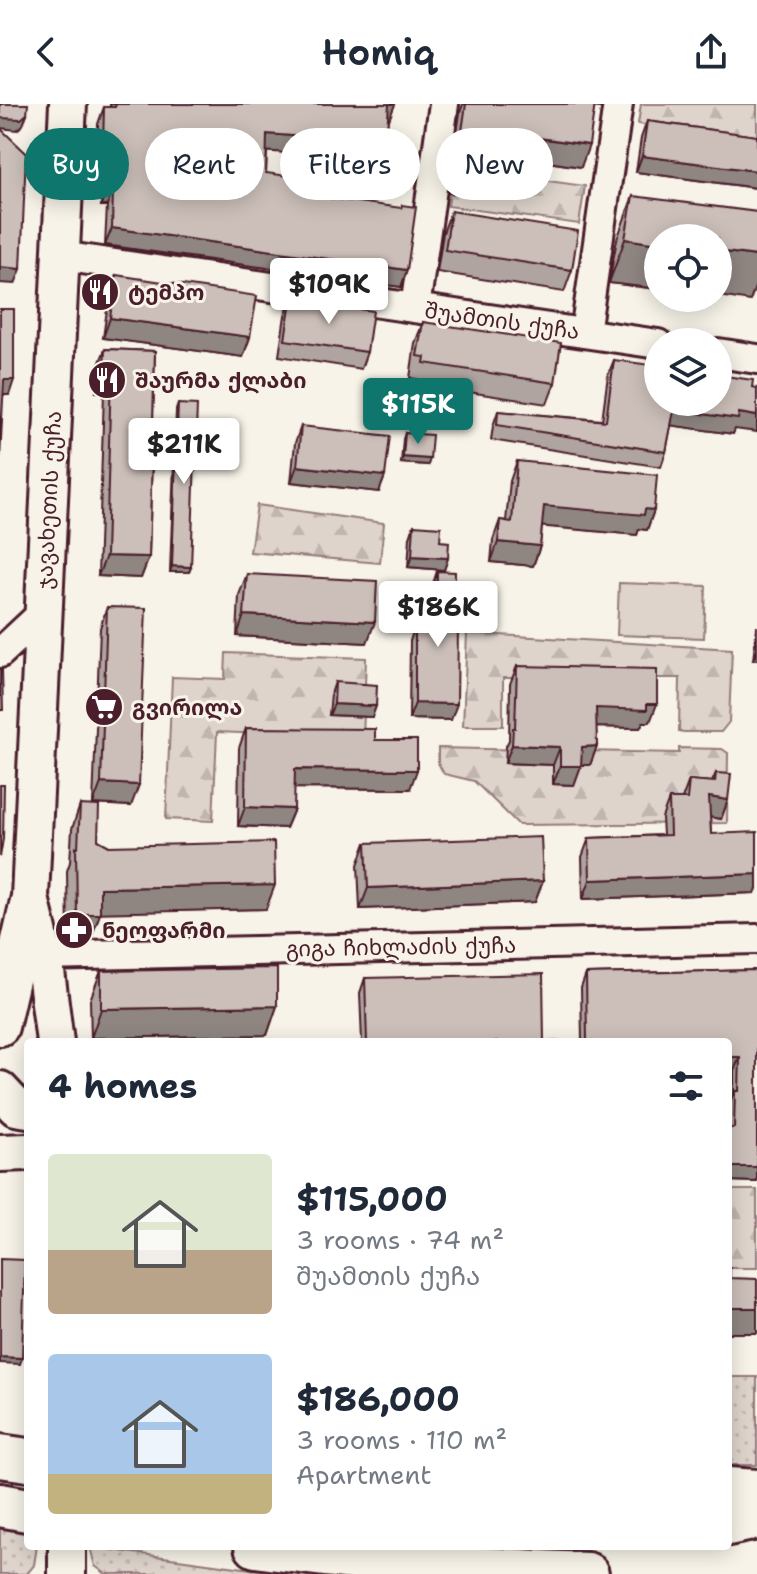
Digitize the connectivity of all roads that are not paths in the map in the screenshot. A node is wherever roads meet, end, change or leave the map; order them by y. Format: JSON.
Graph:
{"nodes":[{"id":1,"x":68,"y":104,"type":"edge"},
{"id":2,"x":444,"y":104,"type":"edge"},
{"id":3,"x":618,"y":104,"type":"edge"},
{"id":4,"x":61,"y":256,"type":"junction"},
{"id":5,"x":415,"y":308,"type":"junction"},
{"id":6,"x":585,"y":333,"type":"junction"},
{"id":7,"x":644,"y":342,"type":"edge"},
{"id":8,"x":732,"y":355,"type":"edge"},
{"id":9,"x":757,"y":359,"type":"edge"},
{"id":10,"x":44,"y":612,"type":"junction"},
{"id":11,"x":0,"y":653,"type":"edge"},
{"id":12,"x":30,"y":897,"type":"junction"},
{"id":13,"x":757,"y":939,"type":"edge"},
{"id":14,"x":44,"y":956,"type":"junction"},
{"id":15,"x":0,"y":1027,"type":"edge"},
{"id":16,"x":54,"y":1038,"type":"edge"},
{"id":17,"x":0,"y":1090,"type":"edge"},
{"id":18,"x":24,"y":1108,"type":"edge"},
{"id":19,"x":24,"y":1152,"type":"edge"},
{"id":20,"x":0,"y":1153,"type":"edge"},
{"id":21,"x":0,"y":1456,"type":"edge"},
{"id":22,"x":24,"y":1459,"type":"edge"},
{"id":23,"x":732,"y":1486,"type":"edge"},
{"id":24,"x":757,"y":1488,"type":"edge"},
{"id":25,"x":0,"y":1505,"type":"edge"},
{"id":26,"x":24,"y":1509,"type":"edge"},
{"id":27,"x":757,"y":1518,"type":"edge"},
{"id":28,"x":732,"y":1525,"type":"edge"},
{"id":29,"x":732,"y":1526,"type":"edge"},
{"id":30,"x":757,"y":1528,"type":"edge"},
{"id":31,"x":67,"y":1550,"type":"edge"},
{"id":32,"x":282,"y":1550,"type":"edge"},
{"id":33,"x":67,"y":1574,"type":"edge"},
{"id":34,"x":587,"y":1574,"type":"edge"}],
"edges":[{"from":1,"to":4,"type":"main road","name":"ჯავახეთის ქუჩა"},
{"from":2,"to":5,"type":"street"},
{"from":3,"to":6,"type":"street"},
{"from":4,"to":5,"type":"street","name":"შუამთის ქუჩა"},
{"from":4,"to":10,"type":"main road","name":"ჯავახეთის ქუჩა"},
{"from":5,"to":6,"type":"street","name":"შუამთის ქუჩა"},
{"from":6,"to":7,"type":"street","name":"შუამთის ქუჩა"},
{"from":8,"to":9,"type":"street"},
{"from":10,"to":11,"type":"street"},
{"from":10,"to":12,"type":"main road","name":"ჯავახეთის ქუჩა"},
{"from":12,"to":14,"type":"main road","name":"ჯავახეთის ქუჩა"},
{"from":12,"to":15,"type":"main road","name":"ჯავახეთის ქუჩა"},
{"from":13,"to":14,"type":"street","name":"გიგა ჩიხლაძის ქუჩა"},
{"from":14,"to":16,"type":"main road","name":"ჯავახეთის ქუჩა"},
{"from":17,"to":18,"type":"main road"},
{"from":19,"to":20,"type":"main road"},
{"from":21,"to":22,"type":"highway"},
{"from":23,"to":24,"type":"main road"},
{"from":25,"to":26,"type":"highway"},
{"from":27,"to":28,"type":"highway"},
{"from":29,"to":30,"type":"highway"},
{"from":31,"to":33,"type":"main road"},
{"from":32,"to":34,"type":"highway"}]}
